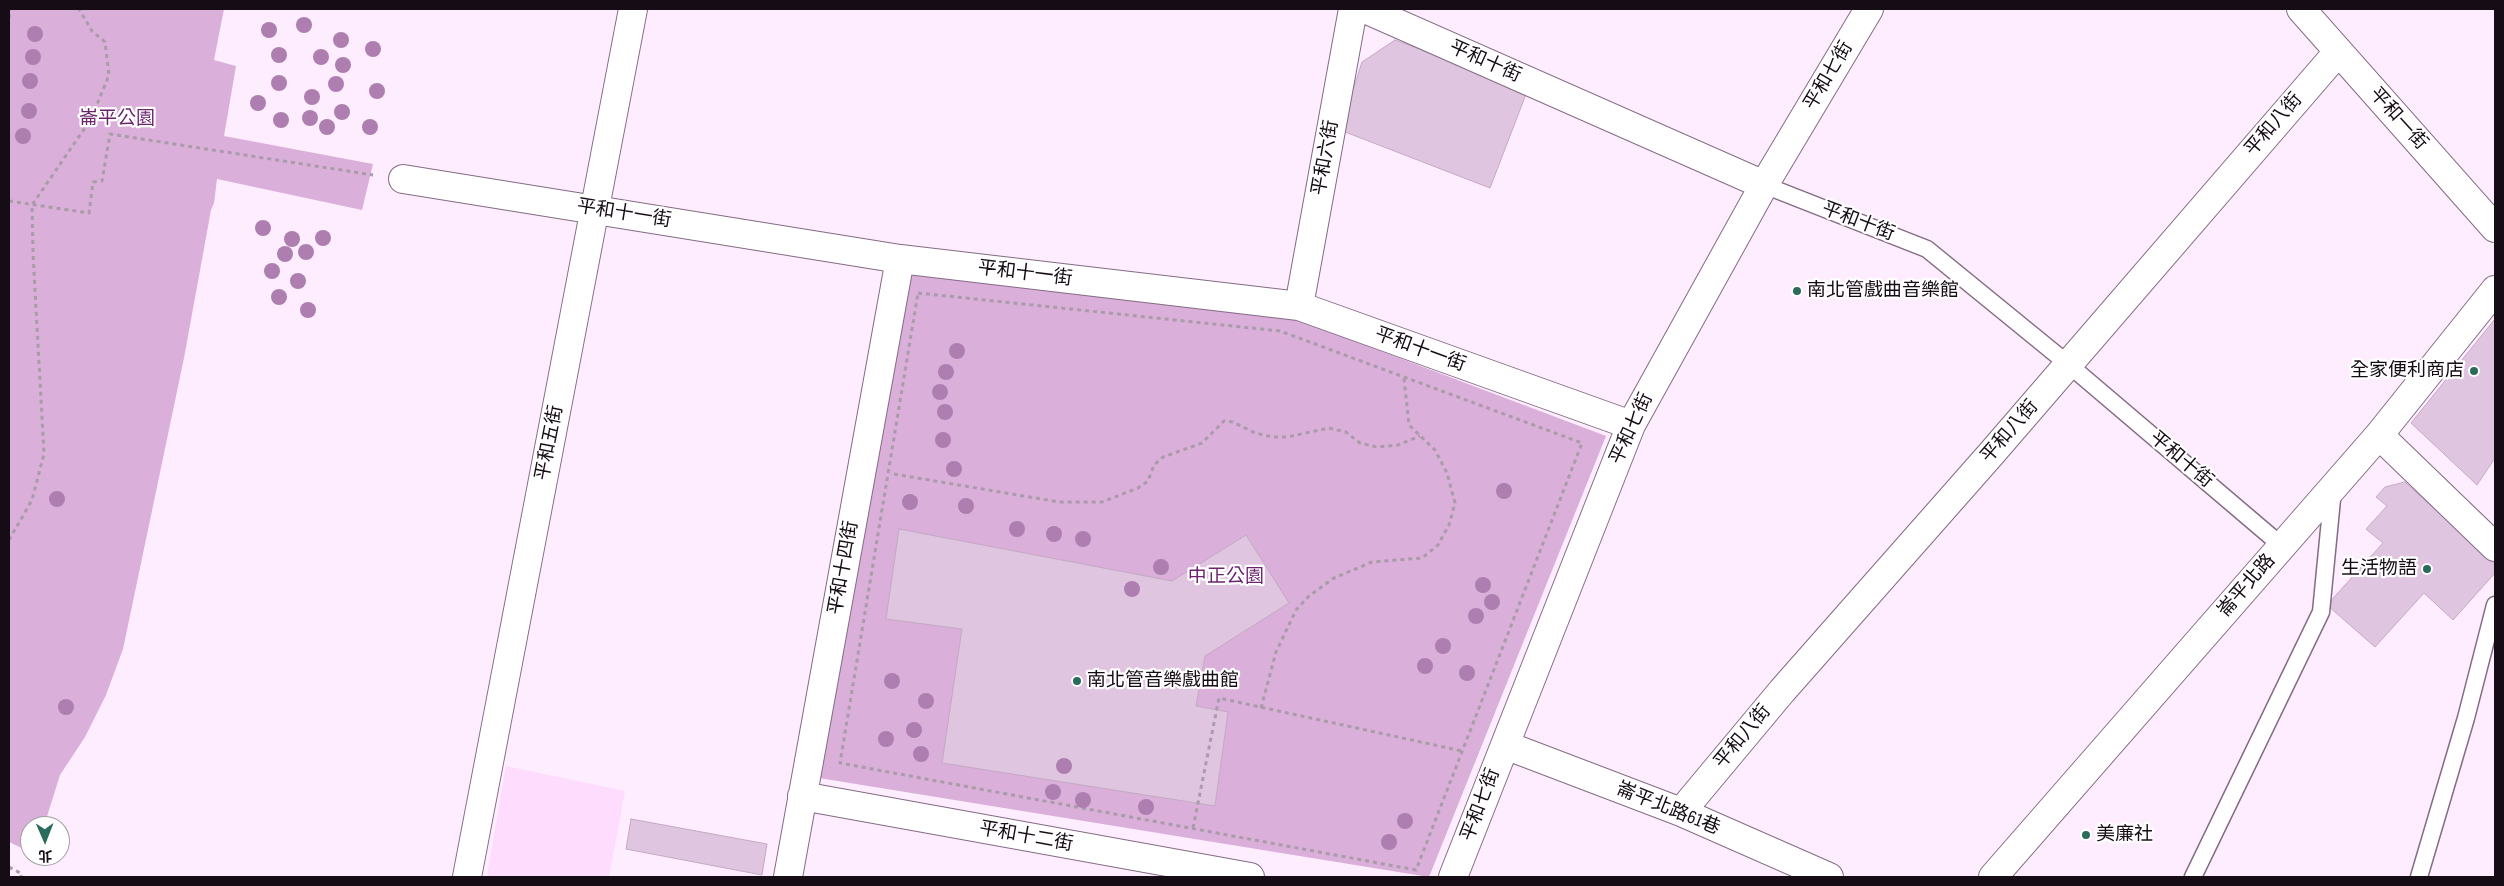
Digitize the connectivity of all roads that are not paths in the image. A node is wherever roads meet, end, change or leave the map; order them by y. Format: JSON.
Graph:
{"nodes":[{"id":1,"x":633,"y":9,"type":"edge"},
{"id":2,"x":1353,"y":9,"type":"edge"},
{"id":3,"x":1364,"y":9,"type":"edge"},
{"id":4,"x":1869,"y":9,"type":"edge"},
{"id":5,"x":2301,"y":9,"type":"edge"},
{"id":6,"x":2338,"y":52,"type":"junction"},
{"id":7,"x":403,"y":179,"type":"road end"},
{"id":8,"x":1764,"y":185,"type":"junction"},
{"id":9,"x":595,"y":209,"type":"junction"},
{"id":10,"x":2495,"y":228,"type":"edge"},
{"id":11,"x":900,"y":259,"type":"junction"},
{"id":12,"x":2495,"y":290,"type":"edge"},
{"id":13,"x":1299,"y":306,"type":"junction"},
{"id":14,"x":2068,"y":364,"type":"junction"},
{"id":15,"x":1631,"y":426,"type":"junction"},
{"id":16,"x":2379,"y":435,"type":"junction"},
{"id":17,"x":2333,"y":487,"type":"junction"},
{"id":18,"x":2282,"y":546,"type":"junction"},
{"id":19,"x":2495,"y":547,"type":"edge"},
{"id":20,"x":2495,"y":605,"type":"edge"},
{"id":21,"x":1504,"y":745,"type":"junction"},
{"id":22,"x":802,"y":796,"type":"junction"},
{"id":23,"x":1681,"y":812,"type":"junction"},
{"id":24,"x":466,"y":877,"type":"edge"},
{"id":25,"x":788,"y":877,"type":"edge"},
{"id":26,"x":1250,"y":877,"type":"edge"},
{"id":27,"x":1453,"y":877,"type":"edge"},
{"id":28,"x":1829,"y":877,"type":"edge"},
{"id":29,"x":1993,"y":877,"type":"edge"},
{"id":30,"x":2193,"y":877,"type":"edge"},
{"id":31,"x":2419,"y":877,"type":"edge"}],
"edges":[{"from":1,"to":9,"type":"street","name":"平和五街"},
{"from":2,"to":13,"type":"street","name":"平和六街"},
{"from":3,"to":8,"type":"street","name":"平和十街"},
{"from":4,"to":8,"type":"street","name":"平和七街"},
{"from":5,"to":6,"type":"street","name":"平和一街"},
{"from":6,"to":10,"type":"street","name":"平和一街"},
{"from":6,"to":14,"type":"street","name":"平和八街"},
{"from":7,"to":9,"type":"street","name":"平和十一街"},
{"from":8,"to":14,"type":"lane","name":"平和十街"},
{"from":8,"to":15,"type":"street","name":"平和七街"},
{"from":9,"to":11,"type":"street","name":"平和十一街"},
{"from":9,"to":24,"type":"street","name":"平和五街"},
{"from":11,"to":13,"type":"street","name":"平和十一街"},
{"from":11,"to":22,"type":"street","name":"平和十四街"},
{"from":12,"to":16,"type":"street","name":"崙平北路"},
{"from":13,"to":15,"type":"street","name":"平和十一街"},
{"from":14,"to":18,"type":"lane","name":"平和十街"},
{"from":14,"to":23,"type":"street","name":"平和八街"},
{"from":15,"to":21,"type":"street","name":"平和七街"},
{"from":16,"to":17,"type":"street","name":"崙平北路"},
{"from":16,"to":19,"type":"street"},
{"from":17,"to":18,"type":"street","name":"崙平北路"},
{"from":17,"to":30,"type":"lane"},
{"from":18,"to":29,"type":"street","name":"崙平北路"},
{"from":20,"to":31,"type":"lane"},
{"from":21,"to":23,"type":"street","name":"崙平北路61巷"},
{"from":21,"to":27,"type":"street","name":"平和七街"},
{"from":22,"to":25,"type":"street","name":"平和十四街"},
{"from":22,"to":26,"type":"street","name":"平和十二街"},
{"from":23,"to":28,"type":"street","name":"崙平北路61巷"}]}
